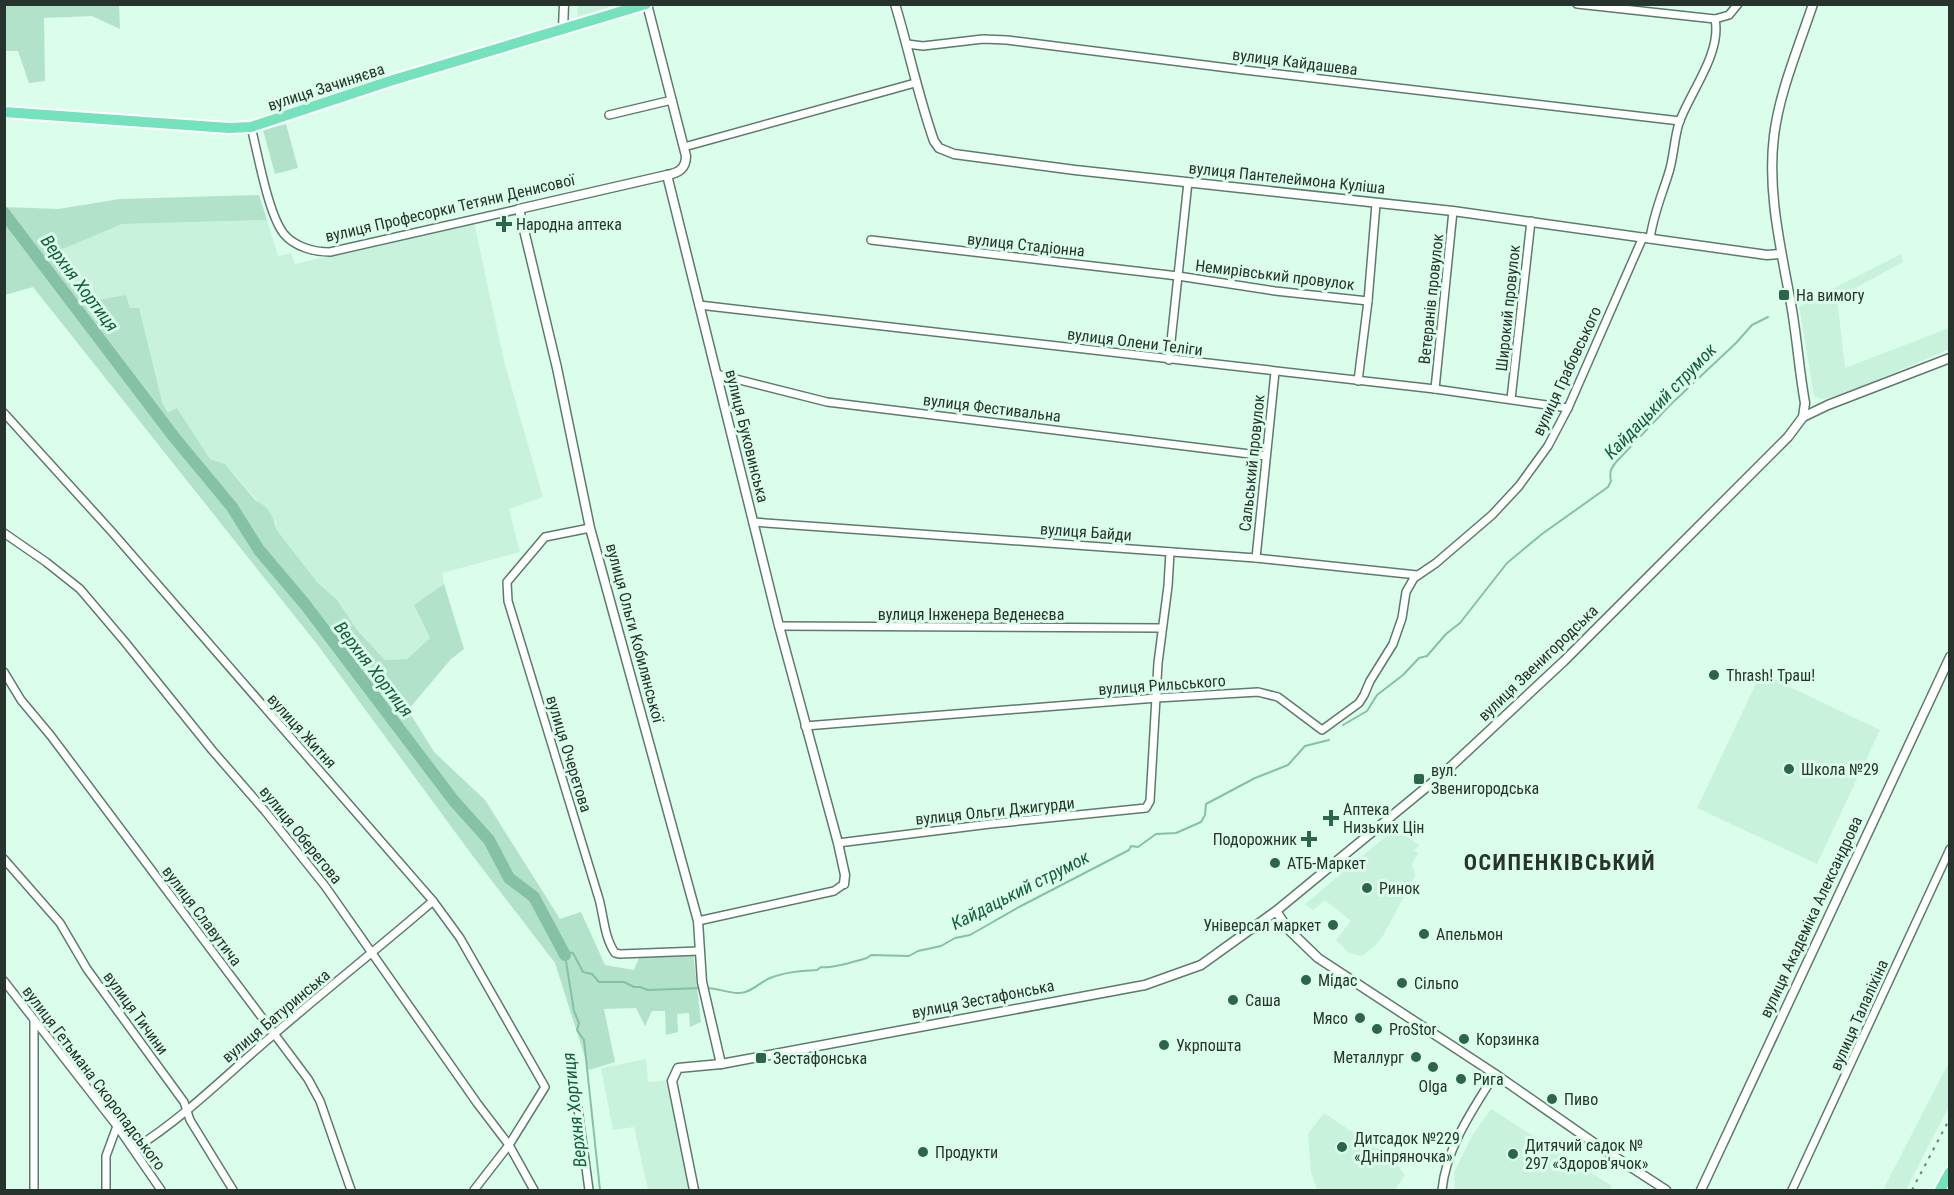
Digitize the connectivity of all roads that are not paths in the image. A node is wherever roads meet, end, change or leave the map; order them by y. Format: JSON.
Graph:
{"nodes":[{"id":1,"x":564,"y":4,"type":"edge"},
{"id":2,"x":647,"y":4,"type":"edge"},
{"id":3,"x":895,"y":4,"type":"edge"},
{"id":4,"x":1577,"y":4,"type":"edge"},
{"id":5,"x":1738,"y":4,"type":"edge"},
{"id":6,"x":1813,"y":4,"type":"edge"},
{"id":7,"x":1715,"y":19,"type":"junction"},
{"id":8,"x":563,"y":28,"type":"junction"},
{"id":9,"x":907,"y":44,"type":"junction"},
{"id":10,"x":915,"y":83,"type":"junction"},
{"id":11,"x":672,"y":100,"type":"junction"},
{"id":12,"x":4,"y":112,"type":"edge"},
{"id":13,"x":609,"y":115,"type":"dead end"},
{"id":14,"x":1680,"y":121,"type":"junction"},
{"id":15,"x":251,"y":127,"type":"junction"},
{"id":16,"x":684,"y":147,"type":"junction"},
{"id":17,"x":667,"y":175,"type":"junction"},
{"id":18,"x":1188,"y":183,"type":"junction"},
{"id":19,"x":1376,"y":204,"type":"junction"},
{"id":20,"x":519,"y":208,"type":"junction"},
{"id":21,"x":1453,"y":211,"type":"junction"},
{"id":22,"x":1531,"y":220,"type":"junction"},
{"id":23,"x":1646,"y":238,"type":"junction"},
{"id":24,"x":871,"y":240,"type":"dead end"},
{"id":25,"x":1781,"y":254,"type":"junction"},
{"id":26,"x":1178,"y":276,"type":"junction"},
{"id":27,"x":1368,"y":301,"type":"junction"},
{"id":28,"x":699,"y":305,"type":"junction"},
{"id":29,"x":1950,"y":358,"type":"edge"},
{"id":30,"x":1169,"y":360,"type":"junction"},
{"id":31,"x":1275,"y":372,"type":"junction"},
{"id":32,"x":716,"y":374,"type":"junction"},
{"id":33,"x":1358,"y":381,"type":"junction"},
{"id":34,"x":1435,"y":389,"type":"junction"},
{"id":35,"x":1511,"y":399,"type":"junction"},
{"id":36,"x":1568,"y":408,"type":"junction"},
{"id":37,"x":4,"y":413,"type":"edge"},
{"id":38,"x":1803,"y":417,"type":"junction"},
{"id":39,"x":1266,"y":456,"type":"junction"},
{"id":40,"x":753,"y":522,"type":"junction"},
{"id":41,"x":590,"y":528,"type":"junction"},
{"id":42,"x":4,"y":533,"type":"edge"},
{"id":43,"x":1170,"y":552,"type":"junction"},
{"id":44,"x":1256,"y":558,"type":"junction"},
{"id":45,"x":1417,"y":575,"type":"junction"},
{"id":46,"x":779,"y":626,"type":"junction"},
{"id":47,"x":1162,"y":628,"type":"junction"},
{"id":48,"x":1950,"y":657,"type":"edge"},
{"id":49,"x":4,"y":672,"type":"edge"},
{"id":50,"x":1157,"y":698,"type":"junction"},
{"id":51,"x":806,"y":726,"type":"junction"},
{"id":52,"x":838,"y":843,"type":"junction"},
{"id":53,"x":1950,"y":849,"type":"edge"},
{"id":54,"x":4,"y":859,"type":"edge"},
{"id":55,"x":844,"y":884,"type":"joint"},
{"id":56,"x":433,"y":901,"type":"junction"},
{"id":57,"x":1276,"y":911,"type":"junction"},
{"id":58,"x":698,"y":921,"type":"junction"},
{"id":59,"x":699,"y":951,"type":"junction"},
{"id":60,"x":372,"y":954,"type":"junction"},
{"id":61,"x":4,"y":981,"type":"edge"},
{"id":62,"x":34,"y":1021,"type":"junction"},
{"id":63,"x":274,"y":1034,"type":"junction"},
{"id":64,"x":721,"y":1064,"type":"junction"},
{"id":65,"x":1495,"y":1074,"type":"junction"},
{"id":66,"x":573,"y":1079,"type":"dead end"},
{"id":67,"x":188,"y":1111,"type":"junction"},
{"id":68,"x":117,"y":1126,"type":"junction"},
{"id":69,"x":509,"y":1145,"type":"junction"},
{"id":70,"x":134,"y":1149,"type":"junction"},
{"id":71,"x":1950,"y":1172,"type":"edge"},
{"id":72,"x":34,"y":1191,"type":"edge"},
{"id":73,"x":106,"y":1191,"type":"edge"},
{"id":74,"x":161,"y":1191,"type":"edge"},
{"id":75,"x":233,"y":1191,"type":"edge"},
{"id":76,"x":351,"y":1191,"type":"edge"},
{"id":77,"x":474,"y":1191,"type":"edge"},
{"id":78,"x":534,"y":1191,"type":"edge"},
{"id":79,"x":589,"y":1191,"type":"edge"},
{"id":80,"x":693,"y":1191,"type":"edge"},
{"id":81,"x":1442,"y":1191,"type":"edge"},
{"id":82,"x":1666,"y":1191,"type":"edge"},
{"id":83,"x":1701,"y":1191,"type":"edge"},
{"id":84,"x":1792,"y":1191,"type":"edge"},
{"id":85,"x":1940,"y":1191,"type":"edge"}],
"edges":[{"from":1,"to":8,"type":"street"},
{"from":2,"to":8,"type":"main road","name":"вулиця Зачиняєва"},
{"from":2,"to":11,"type":"street"},
{"from":3,"to":9,"type":"street","name":"вулиця Пантелеймона Куліша"},
{"from":4,"to":7,"type":"street"},
{"from":5,"to":7,"type":"street"},
{"from":6,"to":25,"type":"street"},
{"from":7,"to":14,"type":"street","name":"вулиця Грабовського"},
{"from":8,"to":15,"type":"main road","name":"вулиця Зачиняєва"},
{"from":9,"to":10,"type":"street","name":"вулиця Пантелеймона Куліша"},
{"from":9,"to":14,"type":"street","name":"вулиця Кайдашева"},
{"from":10,"to":16,"type":"street"},
{"from":10,"to":18,"type":"street","name":"вулиця Пантелеймона Куліша"},
{"from":11,"to":13,"type":"street"},
{"from":11,"to":16,"type":"street"},
{"from":12,"to":15,"type":"main road","name":"вулиця Зачиняєва"},
{"from":14,"to":23,"type":"street","name":"вулиця Грабовського"},
{"from":15,"to":20,"type":"street","name":"вулиця Професорки Тетяни Денисової"},
{"from":16,"to":17,"type":"street"},
{"from":17,"to":20,"type":"street","name":"вулиця Професорки Тетяни Денисової"},
{"from":17,"to":28,"type":"street","name":"вулиця Буковинська"},
{"from":18,"to":19,"type":"street","name":"вулиця Пантелеймона Куліша"},
{"from":18,"to":26,"type":"street"},
{"from":19,"to":21,"type":"street","name":"вулиця Пантелеймона Куліша"},
{"from":19,"to":27,"type":"street","name":"Немирівський провулок"},
{"from":20,"to":41,"type":"street","name":"вулиця Ольги Кобилянської"},
{"from":21,"to":22,"type":"street","name":"вулиця Пантелеймона Куліша"},
{"from":21,"to":34,"type":"street","name":"Ветеранів провулок"},
{"from":22,"to":23,"type":"street","name":"вулиця Пантелеймона Куліша"},
{"from":22,"to":35,"type":"street","name":"Широкий провулок"},
{"from":23,"to":25,"type":"street","name":"вулиця Пантелеймона Куліша"},
{"from":23,"to":36,"type":"street","name":"вулиця Грабовського"},
{"from":24,"to":26,"type":"street","name":"вулиця Стадіонна"},
{"from":25,"to":38,"type":"street"},
{"from":26,"to":27,"type":"street","name":"Немирівський провулок"},
{"from":26,"to":30,"type":"street"},
{"from":27,"to":33,"type":"street","name":"Немирівський провулок"},
{"from":28,"to":30,"type":"street","name":"вулиця Олени Теліги"},
{"from":28,"to":32,"type":"street","name":"вулиця Буковинська"},
{"from":29,"to":38,"type":"street","name":"вулиця Звенигородська"},
{"from":30,"to":31,"type":"street","name":"вулиця Олени Теліги"},
{"from":31,"to":33,"type":"street","name":"вулиця Олени Теліги"},
{"from":31,"to":39,"type":"street","name":"Сальський провулок"},
{"from":32,"to":39,"type":"street","name":"вулиця Фестивальна"},
{"from":32,"to":40,"type":"street","name":"вулиця Буковинська"},
{"from":33,"to":34,"type":"street","name":"вулиця Олени Теліги"},
{"from":34,"to":35,"type":"street","name":"вулиця Олени Теліги"},
{"from":35,"to":36,"type":"street","name":"вулиця Олени Теліги"},
{"from":36,"to":45,"type":"street","name":"вулиця Грабовського"},
{"from":37,"to":56,"type":"street","name":"вулиця Житня"},
{"from":38,"to":57,"type":"street","name":"вулиця Звенигородська"},
{"from":39,"to":44,"type":"street","name":"Сальський провулок"},
{"from":40,"to":43,"type":"street","name":"вулиця Байди"},
{"from":40,"to":46,"type":"street","name":"вулиця Буковинська"},
{"from":41,"to":58,"type":"street","name":"вулиця Ольги Кобилянської"},
{"from":41,"to":59,"type":"street","name":"вулиця Очеретова"},
{"from":42,"to":60,"type":"street","name":"вулиця Оберегова"},
{"from":43,"to":44,"type":"street","name":"вулиця Байди"},
{"from":43,"to":47,"type":"street"},
{"from":44,"to":45,"type":"street","name":"вулиця Байди"},
{"from":45,"to":50,"type":"street","name":"вулиця Рильського"},
{"from":46,"to":47,"type":"street","name":"вулиця Інженера Веденеєва"},
{"from":46,"to":51,"type":"street","name":"вулиця Буковинська"},
{"from":47,"to":50,"type":"street"},
{"from":48,"to":83,"type":"street","name":"вулиця Академіка Александрова"},
{"from":49,"to":63,"type":"street","name":"вулиця Славутича"},
{"from":50,"to":51,"type":"street","name":"вулиця Рильського"},
{"from":50,"to":52,"type":"street","name":"вулиця Ольги Джигурди"},
{"from":51,"to":52,"type":"street","name":"вулиця Буковинська"},
{"from":52,"to":55,"type":"street","name":"вулиця Буковинська"},
{"from":53,"to":84,"type":"street","name":"вулиця Талаліхіна"},
{"from":54,"to":67,"type":"street","name":"вулиця Тичини"},
{"from":55,"to":58,"type":"street"},
{"from":56,"to":60,"type":"street","name":"вулиця Батуринська"},
{"from":56,"to":69,"type":"street","name":"вулиця Житня"},
{"from":57,"to":64,"type":"street","name":"вулиця Зестафонська"},
{"from":57,"to":65,"type":"street"},
{"from":58,"to":59,"type":"street","name":"вулиця Ольги Кобилянської"},
{"from":59,"to":64,"type":"street","name":"вулиця Ольги Кобилянської"},
{"from":60,"to":63,"type":"street","name":"вулиця Батуринська"},
{"from":60,"to":69,"type":"street","name":"вулиця Оберегова"},
{"from":61,"to":62,"type":"street","name":"вулиця Гетьмана Скоропадського"},
{"from":62,"to":68,"type":"street","name":"вулиця Гетьмана Скоропадського"},
{"from":62,"to":72,"type":"street"},
{"from":63,"to":67,"type":"street","name":"вулиця Батуринська"},
{"from":63,"to":76,"type":"street","name":"вулиця Славутича"},
{"from":64,"to":80,"type":"street","name":"вулиця Зестафонська"},
{"from":65,"to":81,"type":"street"},
{"from":65,"to":82,"type":"street"},
{"from":66,"to":79,"type":"street"},
{"from":67,"to":70,"type":"street","name":"вулиця Батуринська"},
{"from":67,"to":75,"type":"street","name":"вулиця Тичини"},
{"from":68,"to":70,"type":"street","name":"вулиця Гетьмана Скоропадського"},
{"from":68,"to":73,"type":"street"},
{"from":69,"to":77,"type":"street"},
{"from":69,"to":78,"type":"street","name":"вулиця Оберегова"},
{"from":70,"to":74,"type":"street","name":"вулиця Гетьмана Скоропадського"},
{"from":71,"to":85,"type":"main road"}]}
